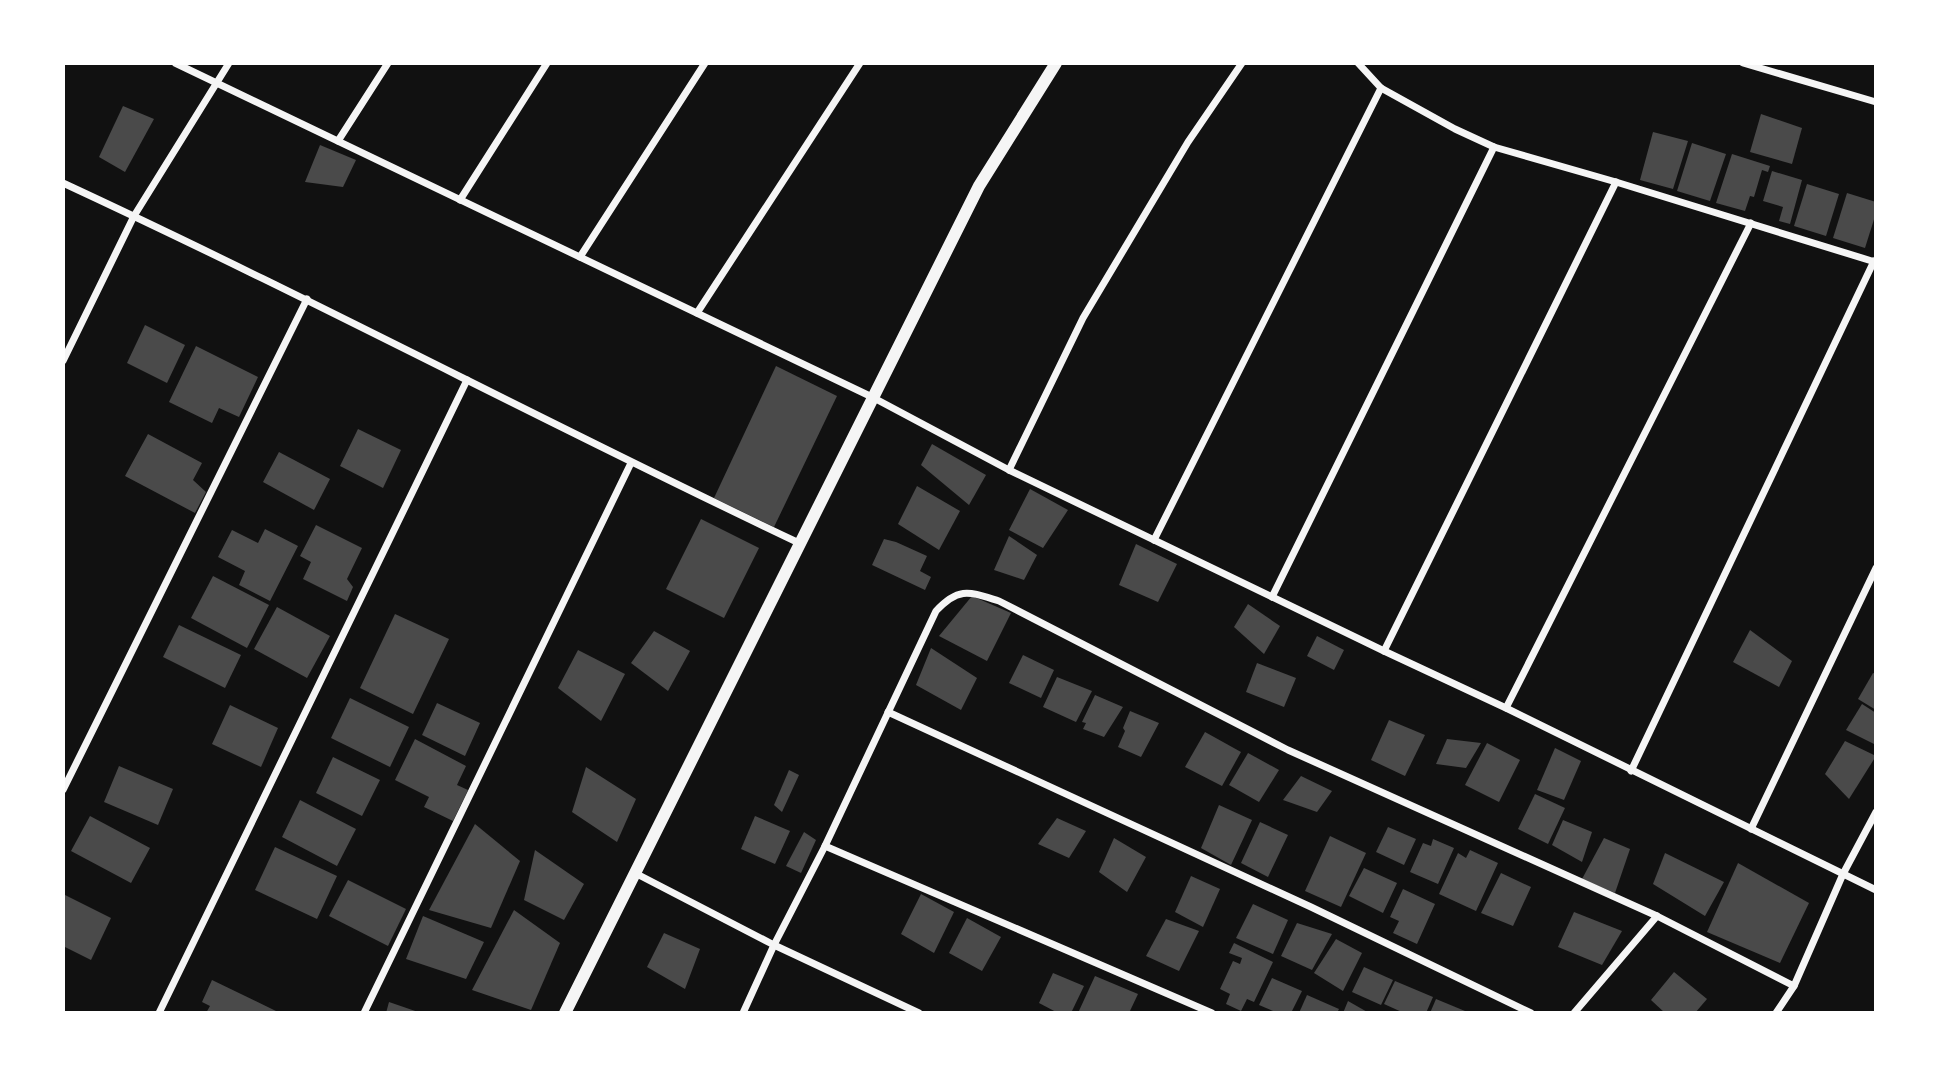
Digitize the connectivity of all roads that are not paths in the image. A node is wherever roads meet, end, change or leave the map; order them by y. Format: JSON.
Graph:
{"nodes":[{"id":1,"x":175,"y":63,"type":"edge"},
{"id":2,"x":229,"y":63,"type":"edge"},
{"id":3,"x":388,"y":63,"type":"edge"},
{"id":4,"x":547,"y":63,"type":"edge"},
{"id":5,"x":705,"y":63,"type":"edge"},
{"id":6,"x":860,"y":63,"type":"edge"},
{"id":7,"x":1056,"y":63,"type":"edge"},
{"id":8,"x":1242,"y":63,"type":"edge"},
{"id":9,"x":1358,"y":63,"type":"edge"},
{"id":10,"x":1743,"y":63,"type":"edge"},
{"id":11,"x":216,"y":83,"type":"junction"},
{"id":12,"x":1381,"y":88,"type":"junction"},
{"id":13,"x":1876,"y":102,"type":"edge"},
{"id":14,"x":338,"y":141,"type":"junction"},
{"id":15,"x":1494,"y":147,"type":"junction"},
{"id":16,"x":1616,"y":182,"type":"junction"},
{"id":17,"x":63,"y":183,"type":"edge"},
{"id":18,"x":460,"y":200,"type":"junction"},
{"id":19,"x":134,"y":216,"type":"junction"},
{"id":20,"x":1751,"y":223,"type":"junction"},
{"id":21,"x":580,"y":257,"type":"junction"},
{"id":22,"x":1875,"y":262,"type":"edge"},
{"id":23,"x":307,"y":299,"type":"junction"},
{"id":24,"x":696,"y":313,"type":"junction"},
{"id":25,"x":63,"y":362,"type":"edge"},
{"id":26,"x":467,"y":380,"type":"junction"},
{"id":27,"x":872,"y":397,"type":"junction"},
{"id":28,"x":631,"y":463,"type":"junction"},
{"id":29,"x":1009,"y":470,"type":"junction"},
{"id":30,"x":1154,"y":540,"type":"junction"},
{"id":31,"x":799,"y":543,"type":"junction"},
{"id":32,"x":1876,"y":568,"type":"edge"},
{"id":33,"x":1272,"y":597,"type":"junction"},
{"id":34,"x":1384,"y":652,"type":"junction"},
{"id":35,"x":1506,"y":708,"type":"junction"},
{"id":36,"x":888,"y":712,"type":"junction"},
{"id":37,"x":1631,"y":771,"type":"junction"},
{"id":38,"x":63,"y":790,"type":"edge"},
{"id":39,"x":1876,"y":812,"type":"edge"},
{"id":40,"x":1751,"y":829,"type":"junction"},
{"id":41,"x":825,"y":846,"type":"junction"},
{"id":42,"x":635,"y":873,"type":"junction"},
{"id":43,"x":1843,"y":874,"type":"junction"},
{"id":44,"x":1876,"y":890,"type":"edge"},
{"id":45,"x":1657,"y":916,"type":"junction"},
{"id":46,"x":774,"y":944,"type":"junction"},
{"id":47,"x":1794,"y":986,"type":"junction"},
{"id":48,"x":159,"y":1013,"type":"edge"},
{"id":49,"x":364,"y":1013,"type":"edge"},
{"id":50,"x":565,"y":1013,"type":"edge"},
{"id":51,"x":743,"y":1013,"type":"edge"},
{"id":52,"x":919,"y":1013,"type":"edge"},
{"id":53,"x":1212,"y":1013,"type":"edge"},
{"id":54,"x":1531,"y":1013,"type":"edge"},
{"id":55,"x":1574,"y":1013,"type":"edge"},
{"id":56,"x":1776,"y":1013,"type":"edge"}],
"edges":[{"from":1,"to":11,"type":"street"},
{"from":2,"to":11,"type":"street"},
{"from":3,"to":14,"type":"street"},
{"from":4,"to":18,"type":"street"},
{"from":5,"to":21,"type":"street"},
{"from":6,"to":24,"type":"street"},
{"from":7,"to":27,"type":"street"},
{"from":8,"to":29,"type":"street"},
{"from":9,"to":12,"type":"street"},
{"from":10,"to":13,"type":"street"},
{"from":11,"to":14,"type":"street"},
{"from":11,"to":19,"type":"street"},
{"from":12,"to":15,"type":"street"},
{"from":12,"to":30,"type":"street"},
{"from":14,"to":18,"type":"street"},
{"from":15,"to":16,"type":"street"},
{"from":15,"to":33,"type":"street"},
{"from":16,"to":20,"type":"street"},
{"from":16,"to":34,"type":"street"},
{"from":17,"to":19,"type":"street"},
{"from":18,"to":21,"type":"street"},
{"from":19,"to":23,"type":"street"},
{"from":19,"to":25,"type":"street"},
{"from":20,"to":22,"type":"street"},
{"from":20,"to":35,"type":"street"},
{"from":21,"to":24,"type":"street"},
{"from":22,"to":37,"type":"street"},
{"from":23,"to":26,"type":"street"},
{"from":23,"to":38,"type":"street"},
{"from":24,"to":27,"type":"street"},
{"from":26,"to":28,"type":"street"},
{"from":26,"to":48,"type":"street"},
{"from":27,"to":29,"type":"street"},
{"from":27,"to":31,"type":"street"},
{"from":28,"to":31,"type":"street"},
{"from":28,"to":49,"type":"street"},
{"from":29,"to":30,"type":"street"},
{"from":30,"to":33,"type":"street"},
{"from":31,"to":42,"type":"street"},
{"from":32,"to":40,"type":"street"},
{"from":33,"to":34,"type":"street"},
{"from":34,"to":35,"type":"street"},
{"from":35,"to":37,"type":"street"},
{"from":36,"to":41,"type":"street"},
{"from":36,"to":45,"type":"street"},
{"from":36,"to":54,"type":"street"},
{"from":37,"to":40,"type":"street"},
{"from":39,"to":43,"type":"street"},
{"from":40,"to":43,"type":"street"},
{"from":41,"to":46,"type":"street"},
{"from":41,"to":53,"type":"street"},
{"from":42,"to":46,"type":"street"},
{"from":42,"to":50,"type":"street"},
{"from":43,"to":44,"type":"street"},
{"from":43,"to":47,"type":"street"},
{"from":45,"to":47,"type":"street"},
{"from":45,"to":55,"type":"street"},
{"from":46,"to":51,"type":"street"},
{"from":46,"to":52,"type":"street"},
{"from":47,"to":56,"type":"street"}]}
